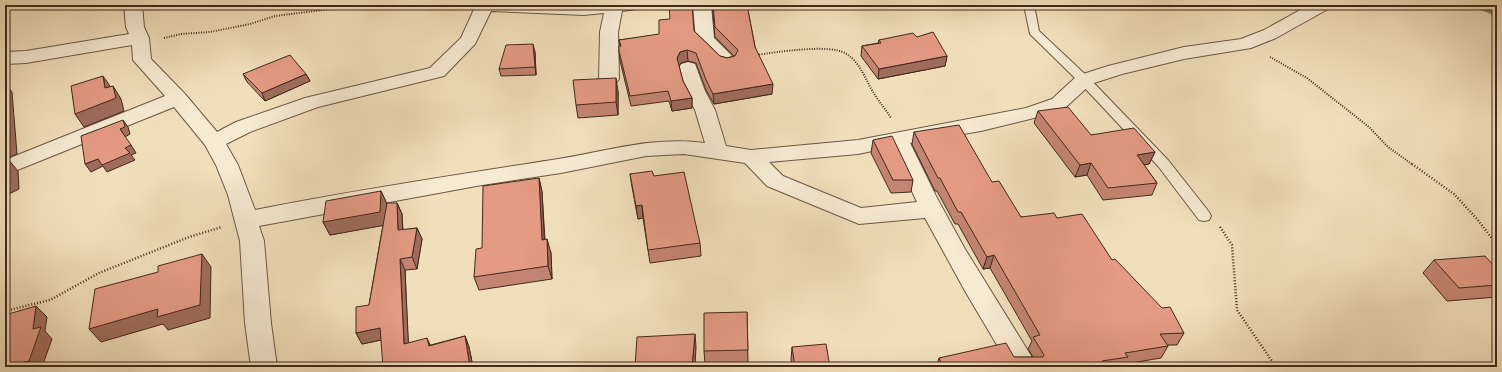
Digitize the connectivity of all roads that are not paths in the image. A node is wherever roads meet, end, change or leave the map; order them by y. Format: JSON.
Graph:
{"nodes":[{"id":1,"x":133,"y":5,"type":"edge"},
{"id":2,"x":702,"y":5,"type":"edge"},
{"id":3,"x":1029,"y":5,"type":"edge"},
{"id":4,"x":1322,"y":5,"type":"edge"},
{"id":5,"x":485,"y":6,"type":"edge"},
{"id":6,"x":622,"y":6,"type":"edge"},
{"id":7,"x":140,"y":41,"type":"junction"},
{"id":8,"x":5,"y":58,"type":"edge"},
{"id":9,"x":728,"y":61,"type":"edge"},
{"id":10,"x":688,"y":68,"type":"dead end"},
{"id":11,"x":609,"y":79,"type":"edge"},
{"id":12,"x":1084,"y":80,"type":"junction"},
{"id":13,"x":178,"y":98,"type":"junction"},
{"id":14,"x":898,"y":139,"type":"junction"},
{"id":15,"x":214,"y":142,"type":"junction"},
{"id":16,"x":718,"y":153,"type":"junction"},
{"id":17,"x":751,"y":157,"type":"junction"},
{"id":18,"x":5,"y":168,"type":"edge"},
{"id":19,"x":932,"y":209,"type":"junction"},
{"id":20,"x":1204,"y":216,"type":"road end"},
{"id":21,"x":246,"y":220,"type":"junction"},
{"id":22,"x":264,"y":367,"type":"edge"},
{"id":23,"x":1025,"y":367,"type":"edge"}],
"edges":[{"from":1,"to":7,"type":"street"},
{"from":2,"to":9,"type":"street"},
{"from":3,"to":12,"type":"lane"},
{"from":4,"to":12,"type":"street"},
{"from":5,"to":6,"type":"street"},
{"from":5,"to":15,"type":"street"},
{"from":6,"to":11,"type":"street"},
{"from":7,"to":8,"type":"street"},
{"from":7,"to":13,"type":"street"},
{"from":10,"to":16,"type":"street"},
{"from":12,"to":14,"type":"street"},
{"from":12,"to":20,"type":"lane"},
{"from":13,"to":15,"type":"street"},
{"from":13,"to":18,"type":"street"},
{"from":14,"to":17,"type":"street"},
{"from":14,"to":19,"type":"street"},
{"from":15,"to":21,"type":"street"},
{"from":16,"to":17,"type":"street"},
{"from":16,"to":21,"type":"street"},
{"from":17,"to":19,"type":"street"},
{"from":19,"to":23,"type":"street"},
{"from":21,"to":22,"type":"street"}]}
